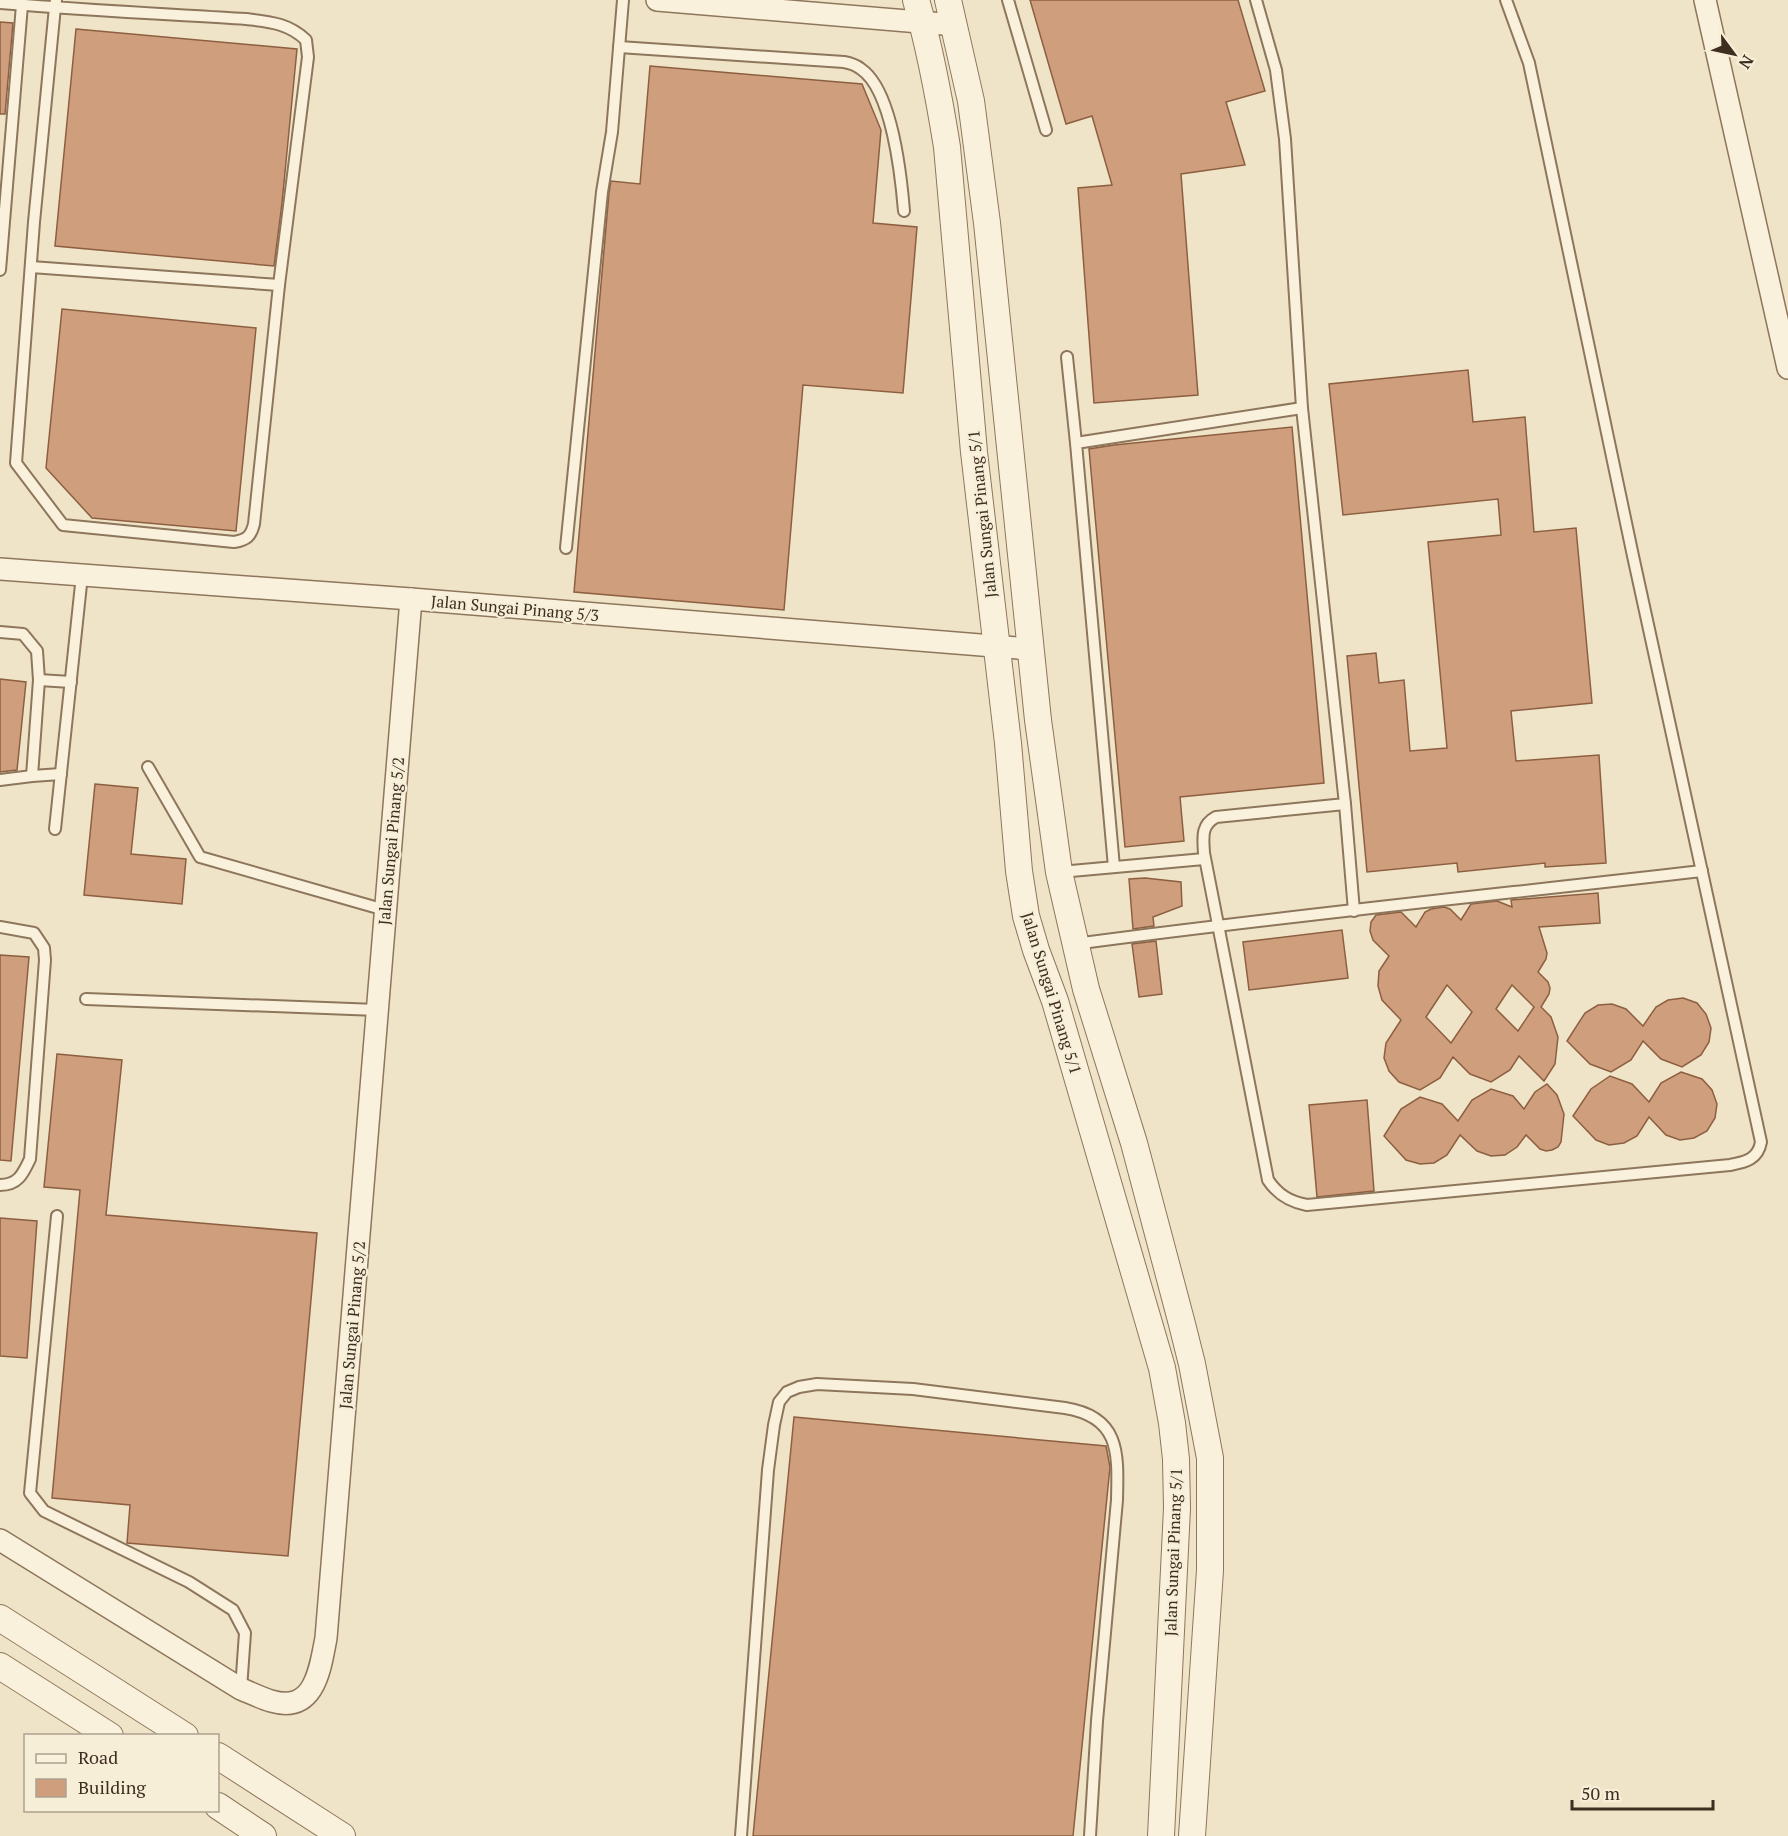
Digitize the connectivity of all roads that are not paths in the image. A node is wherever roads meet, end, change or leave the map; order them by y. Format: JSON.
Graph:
{"nodes":[{"id":1,"x":623,"y":0,"type":"edge"},
{"id":2,"x":657,"y":0,"type":"edge"},
{"id":3,"x":948,"y":0,"type":"edge"},
{"id":4,"x":1008,"y":0,"type":"edge"},
{"id":5,"x":1256,"y":0,"type":"edge"},
{"id":6,"x":1506,"y":0,"type":"edge"},
{"id":7,"x":1705,"y":0,"type":"edge"},
{"id":8,"x":0,"y":3,"type":"edge"},
{"id":9,"x":56,"y":3,"type":"edge"},
{"id":10,"x":736,"y":3,"type":"edge"},
{"id":11,"x":22,"y":5,"type":"junction"},
{"id":12,"x":919,"y":11,"type":"edge"},
{"id":13,"x":955,"y":26,"type":"junction"},
{"id":14,"x":619,"y":47,"type":"junction"},
{"id":15,"x":1046,"y":130,"type":"dead end"},
{"id":16,"x":904,"y":211,"type":"dead end"},
{"id":17,"x":31,"y":267,"type":"junction"},
{"id":18,"x":0,"y":270,"type":"edge"},
{"id":19,"x":279,"y":285,"type":"junction"},
{"id":20,"x":1067,"y":357,"type":"dead end"},
{"id":21,"x":1788,"y":368,"type":"edge"},
{"id":22,"x":1302,"y":408,"type":"junction"},
{"id":23,"x":1076,"y":443,"type":"junction"},
{"id":24,"x":566,"y":548,"type":"dead end"},
{"id":25,"x":0,"y":569,"type":"edge"},
{"id":26,"x":82,"y":575,"type":"junction"},
{"id":27,"x":411,"y":599,"type":"junction"},
{"id":28,"x":0,"y":632,"type":"edge"},
{"id":29,"x":997,"y":646,"type":"junction"},
{"id":30,"x":1030,"y":649,"type":"junction"},
{"id":31,"x":39,"y":680,"type":"junction"},
{"id":32,"x":71,"y":682,"type":"junction"},
{"id":33,"x":148,"y":767,"type":"dead end"},
{"id":34,"x":61,"y":774,"type":"junction"},
{"id":35,"x":32,"y":776,"type":"junction"},
{"id":36,"x":0,"y":780,"type":"edge"},
{"id":37,"x":1345,"y":804,"type":"junction"},
{"id":38,"x":55,"y":830,"type":"dead end"},
{"id":39,"x":1204,"y":859,"type":"junction"},
{"id":40,"x":1114,"y":867,"type":"junction"},
{"id":41,"x":1702,"y":871,"type":"junction"},
{"id":42,"x":1059,"y":872,"type":"junction"},
{"id":43,"x":386,"y":910,"type":"junction"},
{"id":44,"x":1354,"y":911,"type":"junction"},
{"id":45,"x":1218,"y":925,"type":"junction"},
{"id":46,"x":0,"y":927,"type":"edge"},
{"id":47,"x":1075,"y":944,"type":"junction"},
{"id":48,"x":86,"y":999,"type":"dead end"},
{"id":49,"x":377,"y":1010,"type":"junction"},
{"id":50,"x":0,"y":1185,"type":"edge"},
{"id":51,"x":57,"y":1216,"type":"dead end"},
{"id":52,"x":0,"y":1540,"type":"edge"},
{"id":53,"x":0,"y":1617,"type":"edge"},
{"id":54,"x":0,"y":1666,"type":"edge"},
{"id":55,"x":241,"y":1689,"type":"junction"},
{"id":56,"x":107,"y":1734,"type":"edge"},
{"id":57,"x":182,"y":1734,"type":"edge"},
{"id":58,"x":219,"y":1757,"type":"edge"},
{"id":59,"x":219,"y":1807,"type":"edge"},
{"id":60,"x":263,"y":1836,"type":"edge"},
{"id":61,"x":342,"y":1836,"type":"edge"},
{"id":62,"x":741,"y":1836,"type":"edge"},
{"id":63,"x":1090,"y":1836,"type":"edge"},
{"id":64,"x":1161,"y":1836,"type":"edge"},
{"id":65,"x":1192,"y":1836,"type":"edge"}],
"edges":[{"from":1,"to":14,"type":"lane"},
{"from":2,"to":10,"type":"street"},
{"from":3,"to":13,"type":"street","name":"Jalan Sungai Pinang 5/1"},
{"from":4,"to":15,"type":"lane"},
{"from":5,"to":22,"type":"lane"},
{"from":6,"to":41,"type":"lane"},
{"from":7,"to":21,"type":"street"},
{"from":8,"to":11,"type":"lane"},
{"from":9,"to":11,"type":"lane"},
{"from":9,"to":17,"type":"lane"},
{"from":9,"to":19,"type":"lane"},
{"from":10,"to":12,"type":"street"},
{"from":11,"to":18,"type":"lane"},
{"from":12,"to":13,"type":"street"},
{"from":12,"to":29,"type":"street","name":"Jalan Sungai Pinang 5/1"},
{"from":13,"to":30,"type":"street","name":"Jalan Sungai Pinang 5/1"},
{"from":14,"to":16,"type":"lane"},
{"from":14,"to":24,"type":"lane"},
{"from":17,"to":19,"type":"lane"},
{"from":17,"to":19,"type":"lane"},
{"from":20,"to":23,"type":"lane"},
{"from":22,"to":23,"type":"lane"},
{"from":22,"to":37,"type":"lane"},
{"from":23,"to":40,"type":"lane"},
{"from":25,"to":26,"type":"street","name":"Jalan Sungai Pinang 5/3"},
{"from":26,"to":27,"type":"street","name":"Jalan Sungai Pinang 5/3"},
{"from":26,"to":32,"type":"lane"},
{"from":27,"to":29,"type":"street","name":"Jalan Sungai Pinang 5/3"},
{"from":27,"to":43,"type":"street","name":"Jalan Sungai Pinang 5/2"},
{"from":28,"to":31,"type":"lane"},
{"from":29,"to":30,"type":"street","name":"Jalan Sungai Pinang 5/3"},
{"from":29,"to":64,"type":"street","name":"Jalan Sungai Pinang 5/1"},
{"from":30,"to":42,"type":"street","name":"Jalan Sungai Pinang 5/1"},
{"from":31,"to":32,"type":"lane"},
{"from":31,"to":35,"type":"lane"},
{"from":32,"to":34,"type":"lane"},
{"from":33,"to":43,"type":"lane"},
{"from":34,"to":35,"type":"lane"},
{"from":34,"to":38,"type":"lane"},
{"from":35,"to":36,"type":"lane"},
{"from":37,"to":39,"type":"lane"},
{"from":37,"to":44,"type":"lane"},
{"from":39,"to":40,"type":"lane"},
{"from":39,"to":45,"type":"lane"},
{"from":40,"to":42,"type":"lane"},
{"from":41,"to":44,"type":"lane"},
{"from":41,"to":45,"type":"lane"},
{"from":42,"to":47,"type":"street","name":"Jalan Sungai Pinang 5/1"},
{"from":43,"to":49,"type":"street","name":"Jalan Sungai Pinang 5/2"},
{"from":44,"to":45,"type":"lane"},
{"from":45,"to":47,"type":"lane"},
{"from":46,"to":50,"type":"lane"},
{"from":47,"to":65,"type":"street","name":"Jalan Sungai Pinang 5/1"},
{"from":48,"to":49,"type":"lane"},
{"from":49,"to":55,"type":"street","name":"Jalan Sungai Pinang 5/2"},
{"from":51,"to":55,"type":"lane"},
{"from":52,"to":55,"type":"street","name":"Jalan Sungai Pinang 5/2"},
{"from":53,"to":57,"type":"street"},
{"from":54,"to":56,"type":"street"},
{"from":58,"to":61,"type":"street"},
{"from":59,"to":60,"type":"street"},
{"from":62,"to":63,"type":"lane"}]}
